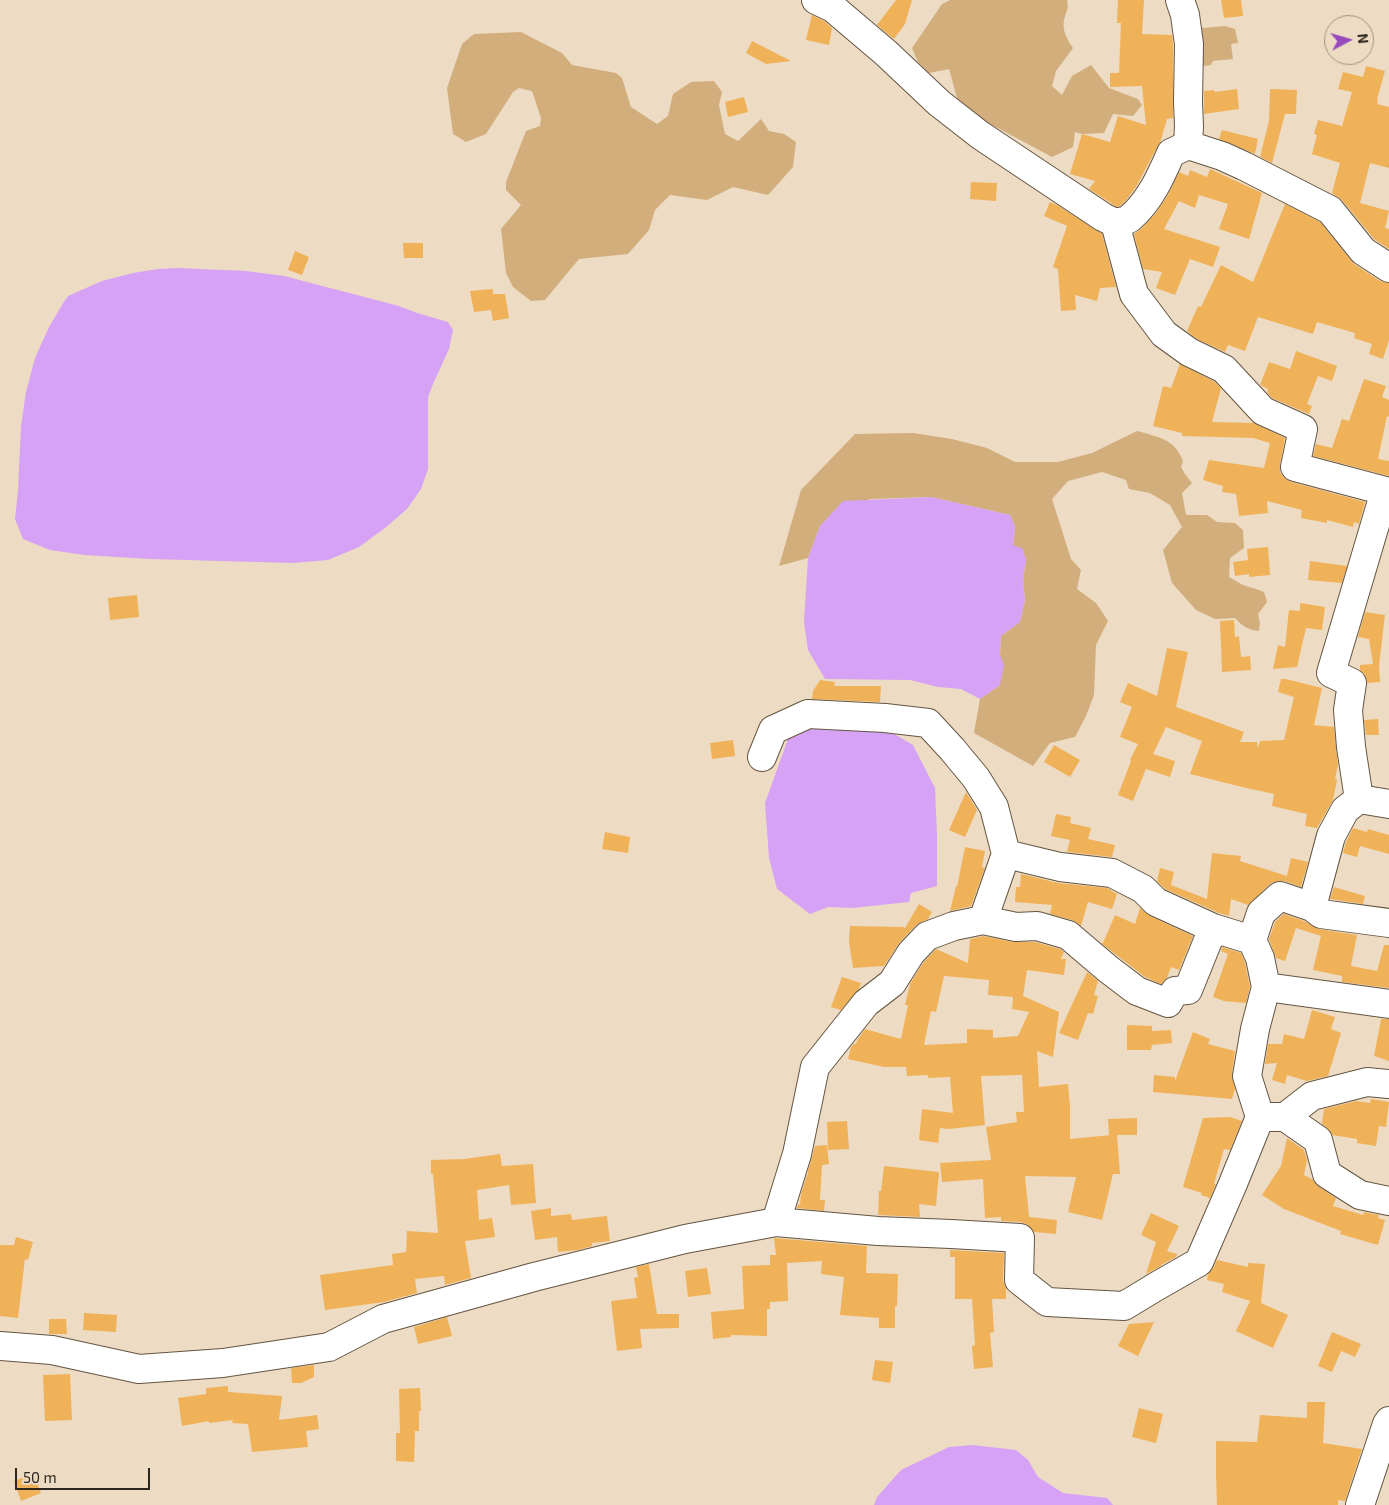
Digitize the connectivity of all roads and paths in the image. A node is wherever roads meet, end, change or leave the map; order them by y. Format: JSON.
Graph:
{"nodes":[{"id":1,"x":1180,"y":0,"type":"edge"},
{"id":2,"x":824,"y":4,"type":"edge"},
{"id":3,"x":1188,"y":145,"type":"junction"},
{"id":4,"x":1115,"y":224,"type":"junction"},
{"id":5,"x":1389,"y":268,"type":"edge"},
{"id":6,"x":1387,"y":491,"type":"edge"},
{"id":7,"x":762,"y":757,"type":"dead end"},
{"id":8,"x":1359,"y":799,"type":"junction"},
{"id":9,"x":1389,"y":804,"type":"edge"},
{"id":10,"x":1006,"y":854,"type":"junction"},
{"id":11,"x":1312,"y":907,"type":"junction"},
{"id":12,"x":983,"y":920,"type":"junction"},
{"id":13,"x":1389,"y":923,"type":"edge"},
{"id":14,"x":1212,"y":928,"type":"junction"},
{"id":15,"x":1252,"y":940,"type":"junction"},
{"id":16,"x":1266,"y":987,"type":"junction"},
{"id":17,"x":1389,"y":1004,"type":"edge"},
{"id":18,"x":1389,"y":1084,"type":"edge"},
{"id":19,"x":1272,"y":1117,"type":"junction"},
{"id":20,"x":1389,"y":1202,"type":"edge"},
{"id":21,"x":776,"y":1222,"type":"junction"},
{"id":22,"x":0,"y":1346,"type":"edge"},
{"id":23,"x":1389,"y":1422,"type":"edge"},
{"id":24,"x":1360,"y":1505,"type":"edge"}],
"edges":[{"from":1,"to":3,"type":"street"},
{"from":2,"to":4,"type":"street"},
{"from":3,"to":4,"type":"street"},
{"from":3,"to":5,"type":"street"},
{"from":4,"to":6,"type":"street"},
{"from":6,"to":8,"type":"street"},
{"from":7,"to":10,"type":"street"},
{"from":8,"to":9,"type":"street"},
{"from":8,"to":11,"type":"street"},
{"from":10,"to":12,"type":"street"},
{"from":10,"to":14,"type":"street"},
{"from":11,"to":13,"type":"street"},
{"from":11,"to":15,"type":"street"},
{"from":12,"to":14,"type":"street"},
{"from":12,"to":21,"type":"street"},
{"from":14,"to":15,"type":"street"},
{"from":15,"to":16,"type":"street"},
{"from":16,"to":17,"type":"street"},
{"from":16,"to":19,"type":"street"},
{"from":18,"to":19,"type":"street"},
{"from":19,"to":20,"type":"street"},
{"from":19,"to":21,"type":"street"},
{"from":21,"to":22,"type":"street"},
{"from":23,"to":24,"type":"street"}]}
